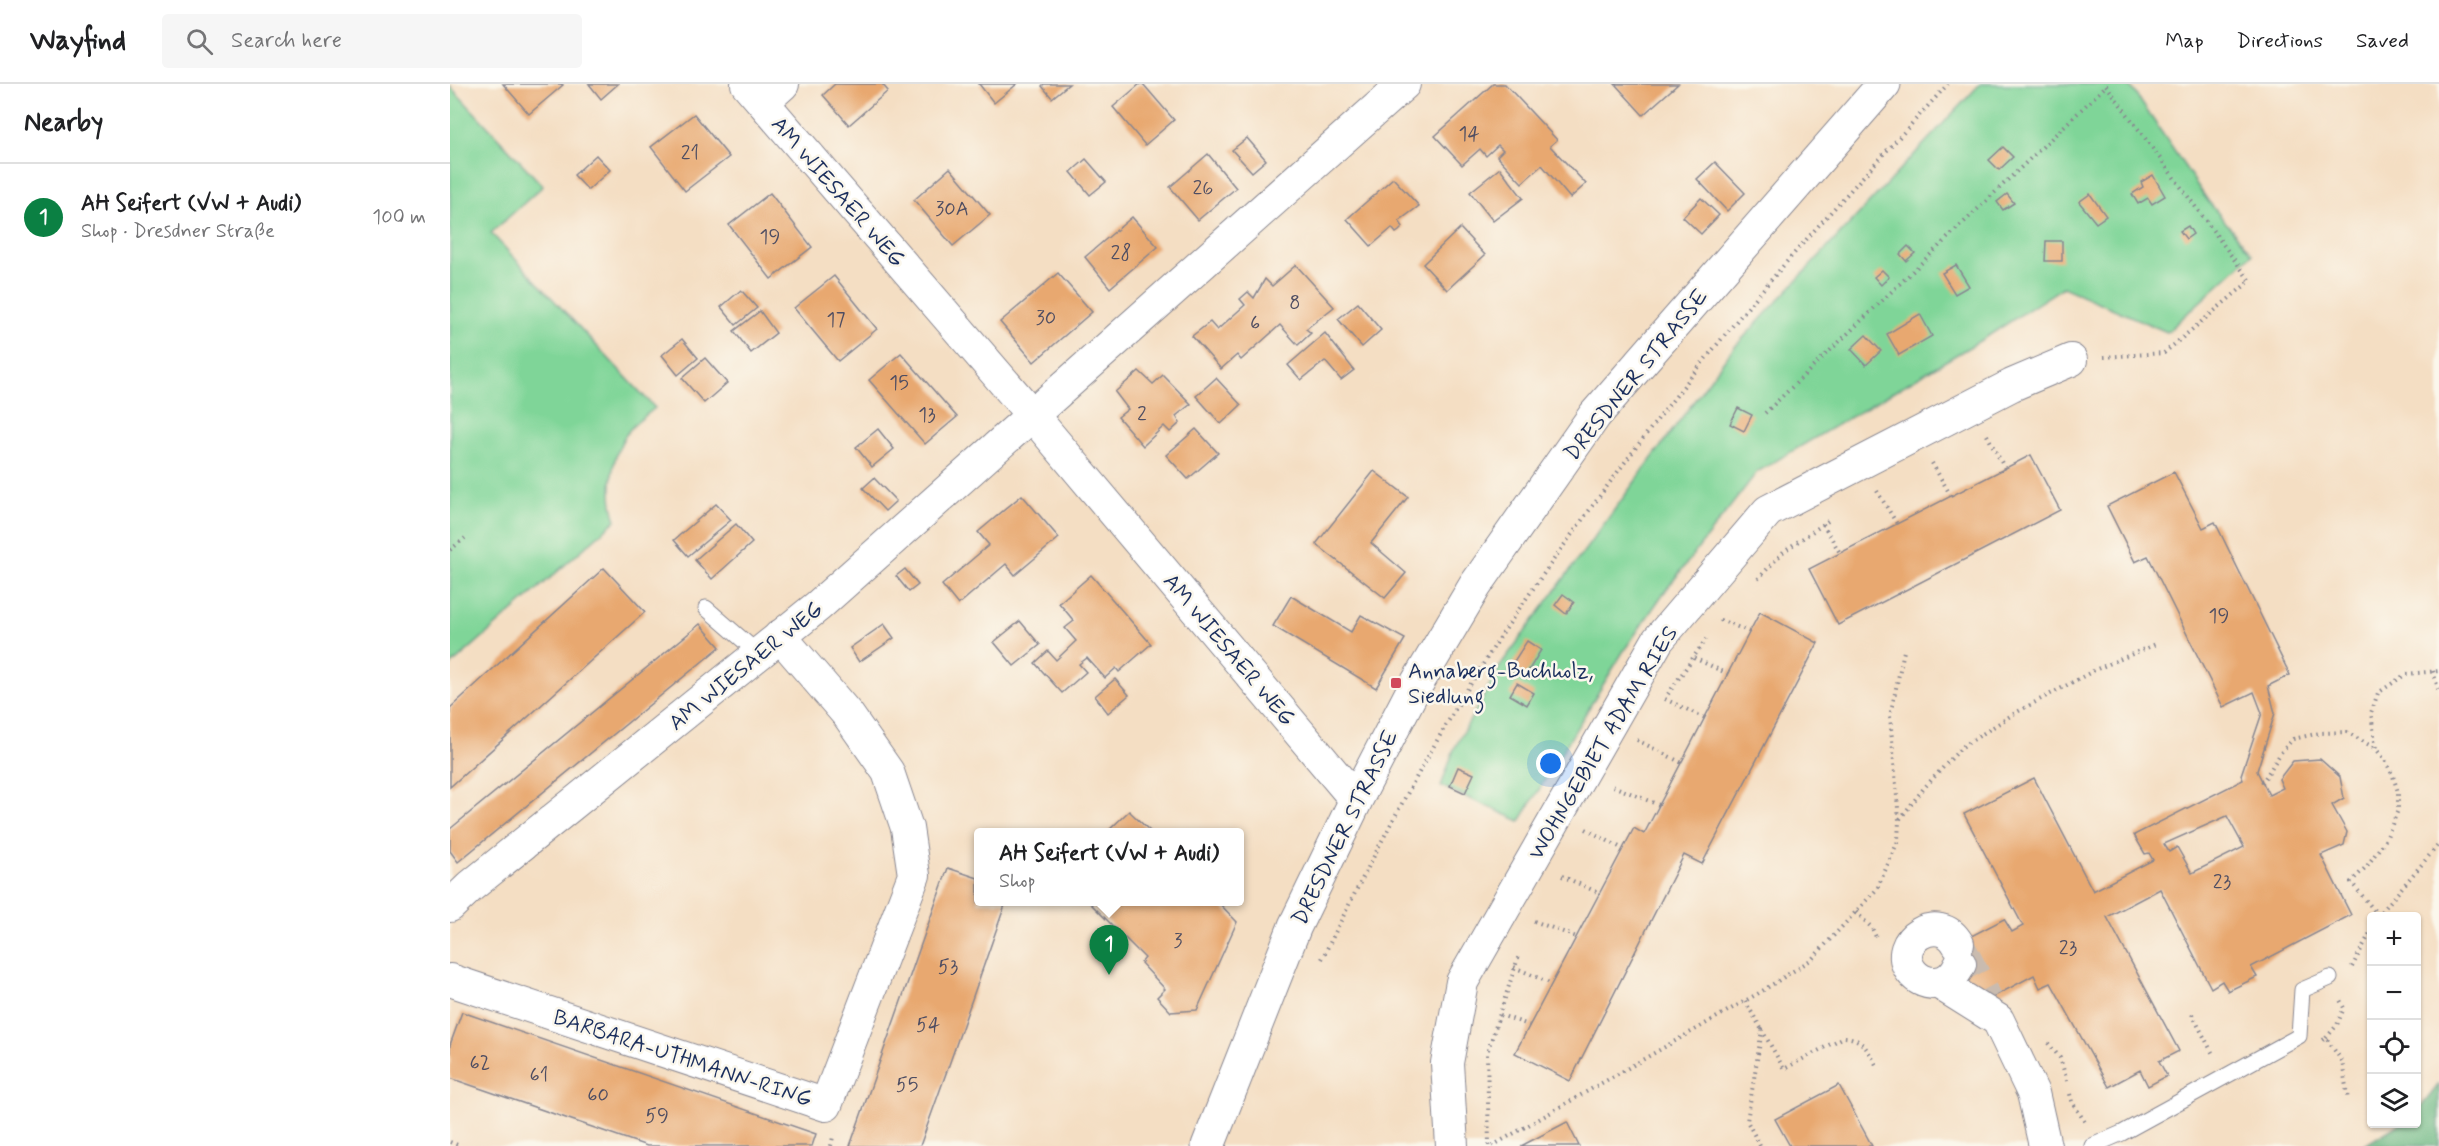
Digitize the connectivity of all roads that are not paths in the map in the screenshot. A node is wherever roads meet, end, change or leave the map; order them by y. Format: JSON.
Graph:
{"nodes":[{"id":1,"x":1404,"y":84,"type":"edge"},
{"id":2,"x":1884,"y":84,"type":"edge"},
{"id":3,"x":764,"y":90,"type":"edge"},
{"id":4,"x":2071,"y":360,"type":"road end"},
{"id":5,"x":1034,"y":416,"type":"junction"},
{"id":6,"x":706,"y":608,"type":"dead end"},
{"id":7,"x":770,"y":645,"type":"junction"},
{"id":8,"x":1356,"y":800,"type":"junction"},
{"id":9,"x":450,"y":906,"type":"edge"},
{"id":10,"x":1952,"y":964,"type":"dead end"},
{"id":11,"x":2330,"y":978,"type":"road end"},
{"id":12,"x":450,"y":980,"type":"edge"},
{"id":13,"x":1208,"y":1146,"type":"edge"},
{"id":14,"x":1452,"y":1146,"type":"edge"},
{"id":15,"x":2045,"y":1146,"type":"edge"},
{"id":16,"x":2092,"y":1146,"type":"edge"}],
"edges":[{"from":1,"to":5,"type":"street","name":"AM WIESAER WEG"},
{"from":2,"to":8,"type":"main road","name":"DRESDNER STRASSE"},
{"from":3,"to":5,"type":"street","name":"AM WIESAER WEG"},
{"from":4,"to":14,"type":"street","name":"WOHNGEBIET ADAM RIES"},
{"from":5,"to":7,"type":"street","name":"AM WIESAER WEG"},
{"from":5,"to":8,"type":"street","name":"AM WIESAER WEG"},
{"from":6,"to":7,"type":"lane"},
{"from":7,"to":9,"type":"street","name":"AM WIESAER WEG"},
{"from":7,"to":12,"type":"street","name":"BARBARA-UTHMANN-RING"},
{"from":8,"to":13,"type":"main road","name":"DRESDNER STRASSE"},
{"from":10,"to":15,"type":"street"},
{"from":11,"to":16,"type":"lane"}]}
